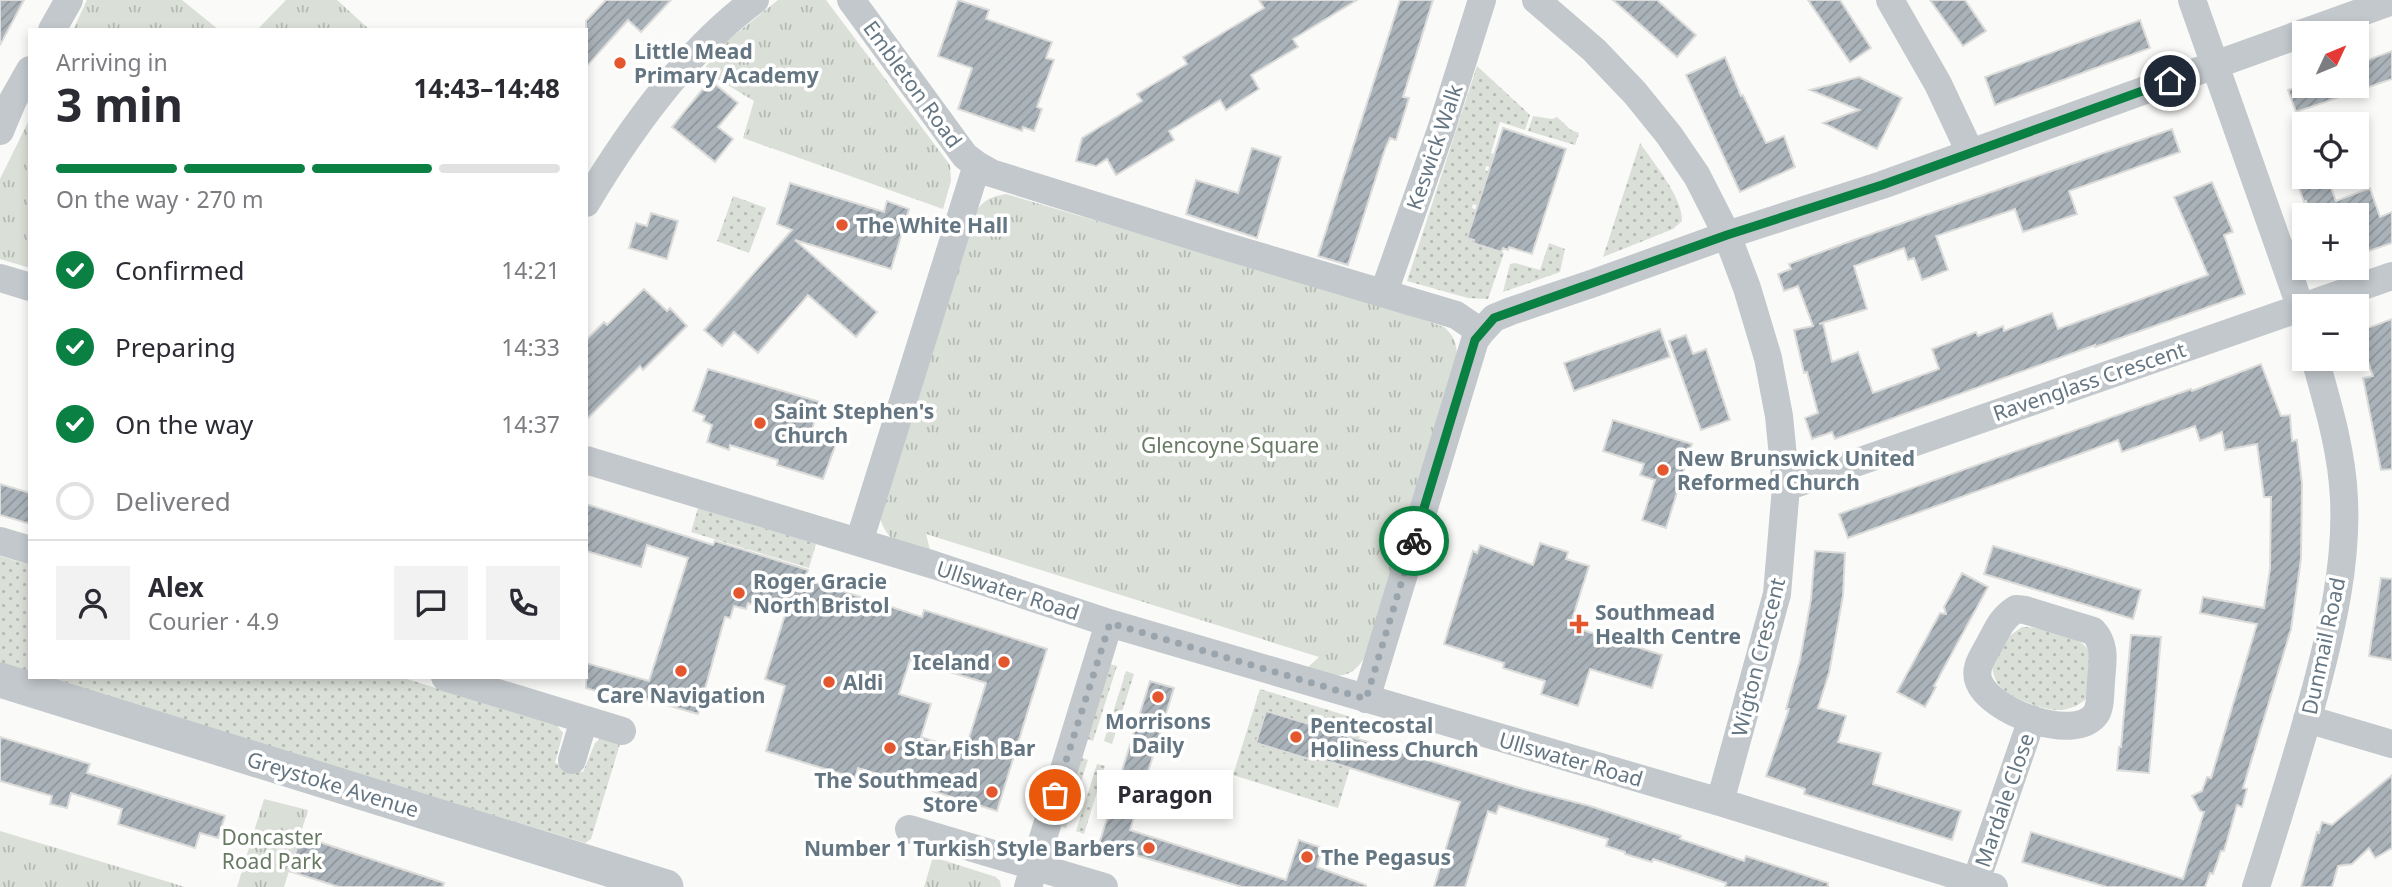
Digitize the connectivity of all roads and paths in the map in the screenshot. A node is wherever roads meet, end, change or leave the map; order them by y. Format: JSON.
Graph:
{"nodes":[{"id":1,"x":69,"y":0,"type":"edge"},
{"id":2,"x":755,"y":0,"type":"edge"},
{"id":3,"x":851,"y":0,"type":"edge"},
{"id":4,"x":1482,"y":0,"type":"edge"},
{"id":5,"x":1536,"y":0,"type":"edge"},
{"id":6,"x":1890,"y":0,"type":"edge"},
{"id":7,"x":2192,"y":0,"type":"edge"},
{"id":8,"x":2385,"y":2,"type":"edge"},
{"id":9,"x":53,"y":28,"type":"edge"},
{"id":10,"x":2214,"y":63,"type":"junction"},
{"id":11,"x":28,"y":74,"type":"edge"},
{"id":12,"x":0,"y":131,"type":"edge"},
{"id":13,"x":1970,"y":152,"type":"junction"},
{"id":14,"x":977,"y":165,"type":"junction"},
{"id":15,"x":588,"y":200,"type":"edge"},
{"id":16,"x":1727,"y":235,"type":"junction"},
{"id":17,"x":2392,"y":276,"type":"edge"},
{"id":18,"x":0,"y":278,"type":"edge"},
{"id":19,"x":28,"y":286,"type":"edge"},
{"id":20,"x":1384,"y":292,"type":"junction"},
{"id":21,"x":2296,"y":294,"type":"edge"},
{"id":22,"x":2350,"y":294,"type":"edge"},
{"id":23,"x":2292,"y":318,"type":"edge"},
{"id":24,"x":1481,"y":332,"type":"junction"},
{"id":25,"x":2318,"y":371,"type":"edge"},
{"id":26,"x":588,"y":461,"type":"edge"},
{"id":27,"x":1787,"y":487,"type":"junction"},
{"id":28,"x":0,"y":541,"type":"edge"},
{"id":29,"x":859,"y":542,"type":"junction"},
{"id":30,"x":28,"y":549,"type":"edge"},
{"id":31,"x":1110,"y":623,"type":"junction"},
{"id":32,"x":451,"y":679,"type":"edge"},
{"id":33,"x":0,"y":680,"type":"edge"},
{"id":34,"x":1366,"y":699,"type":"junction"},
{"id":35,"x":2032,"y":719,"type":"junction"},
{"id":36,"x":2307,"y":719,"type":"junction"},
{"id":37,"x":584,"y":720,"type":"junction"},
{"id":38,"x":622,"y":731,"type":"dead end"},
{"id":39,"x":2392,"y":744,"type":"edge"},
{"id":40,"x":572,"y":760,"type":"dead end"},
{"id":41,"x":1720,"y":802,"type":"junction"},
{"id":42,"x":909,"y":829,"type":"dead end"},
{"id":43,"x":1031,"y":877,"type":"edge"},
{"id":44,"x":1985,"y":884,"type":"edge"},
{"id":45,"x":666,"y":887,"type":"edge"},
{"id":46,"x":1104,"y":887,"type":"edge"},
{"id":47,"x":2256,"y":887,"type":"edge"}],
"edges":[{"from":1,"to":9,"type":"street"},
{"from":2,"to":15,"type":"street"},
{"from":3,"to":14,"type":"street","name":"Embleton Road"},
{"from":4,"to":20,"type":"street","name":"Keswick Walk"},
{"from":5,"to":16,"type":"street","name":"Wigton Crescent"},
{"from":6,"to":13,"type":"street"},
{"from":7,"to":10,"type":"street"},
{"from":8,"to":10,"type":"street"},
{"from":10,"to":13,"type":"street"},
{"from":10,"to":21,"type":"street"},
{"from":11,"to":12,"type":"street"},
{"from":13,"to":16,"type":"street"},
{"from":14,"to":20,"type":"street"},
{"from":14,"to":29,"type":"street"},
{"from":16,"to":24,"type":"street"},
{"from":16,"to":27,"type":"street","name":"Wigton Crescent"},
{"from":17,"to":22,"type":"street","name":"Ravenglass Crescent"},
{"from":18,"to":19,"type":"street"},
{"from":20,"to":24,"type":"street"},
{"from":23,"to":27,"type":"street","name":"Ravenglass Crescent"},
{"from":24,"to":34,"type":"street"},
{"from":25,"to":36,"type":"street","name":"Dunmail Road"},
{"from":26,"to":29,"type":"street","name":"Ullswater Road"},
{"from":27,"to":41,"type":"street","name":"Wigton Crescent"},
{"from":28,"to":30,"type":"street"},
{"from":29,"to":31,"type":"street","name":"Ullswater Road"},
{"from":31,"to":34,"type":"street","name":"Ullswater Road"},
{"from":31,"to":43,"type":"street"},
{"from":32,"to":37,"type":"street"},
{"from":33,"to":45,"type":"street","name":"Greystoke Avenue"},
{"from":34,"to":41,"type":"street","name":"Ullswater Road"},
{"from":35,"to":35,"type":"street","name":"Mardale Close"},
{"from":35,"to":44,"type":"street","name":"Mardale Close"},
{"from":36,"to":39,"type":"street"},
{"from":36,"to":47,"type":"street","name":"Dunmail Road"},
{"from":37,"to":38,"type":"street"},
{"from":37,"to":40,"type":"street"},
{"from":41,"to":44,"type":"street","name":"Ullswater Road"},
{"from":42,"to":43,"type":"street"},
{"from":43,"to":46,"type":"street"}]}
